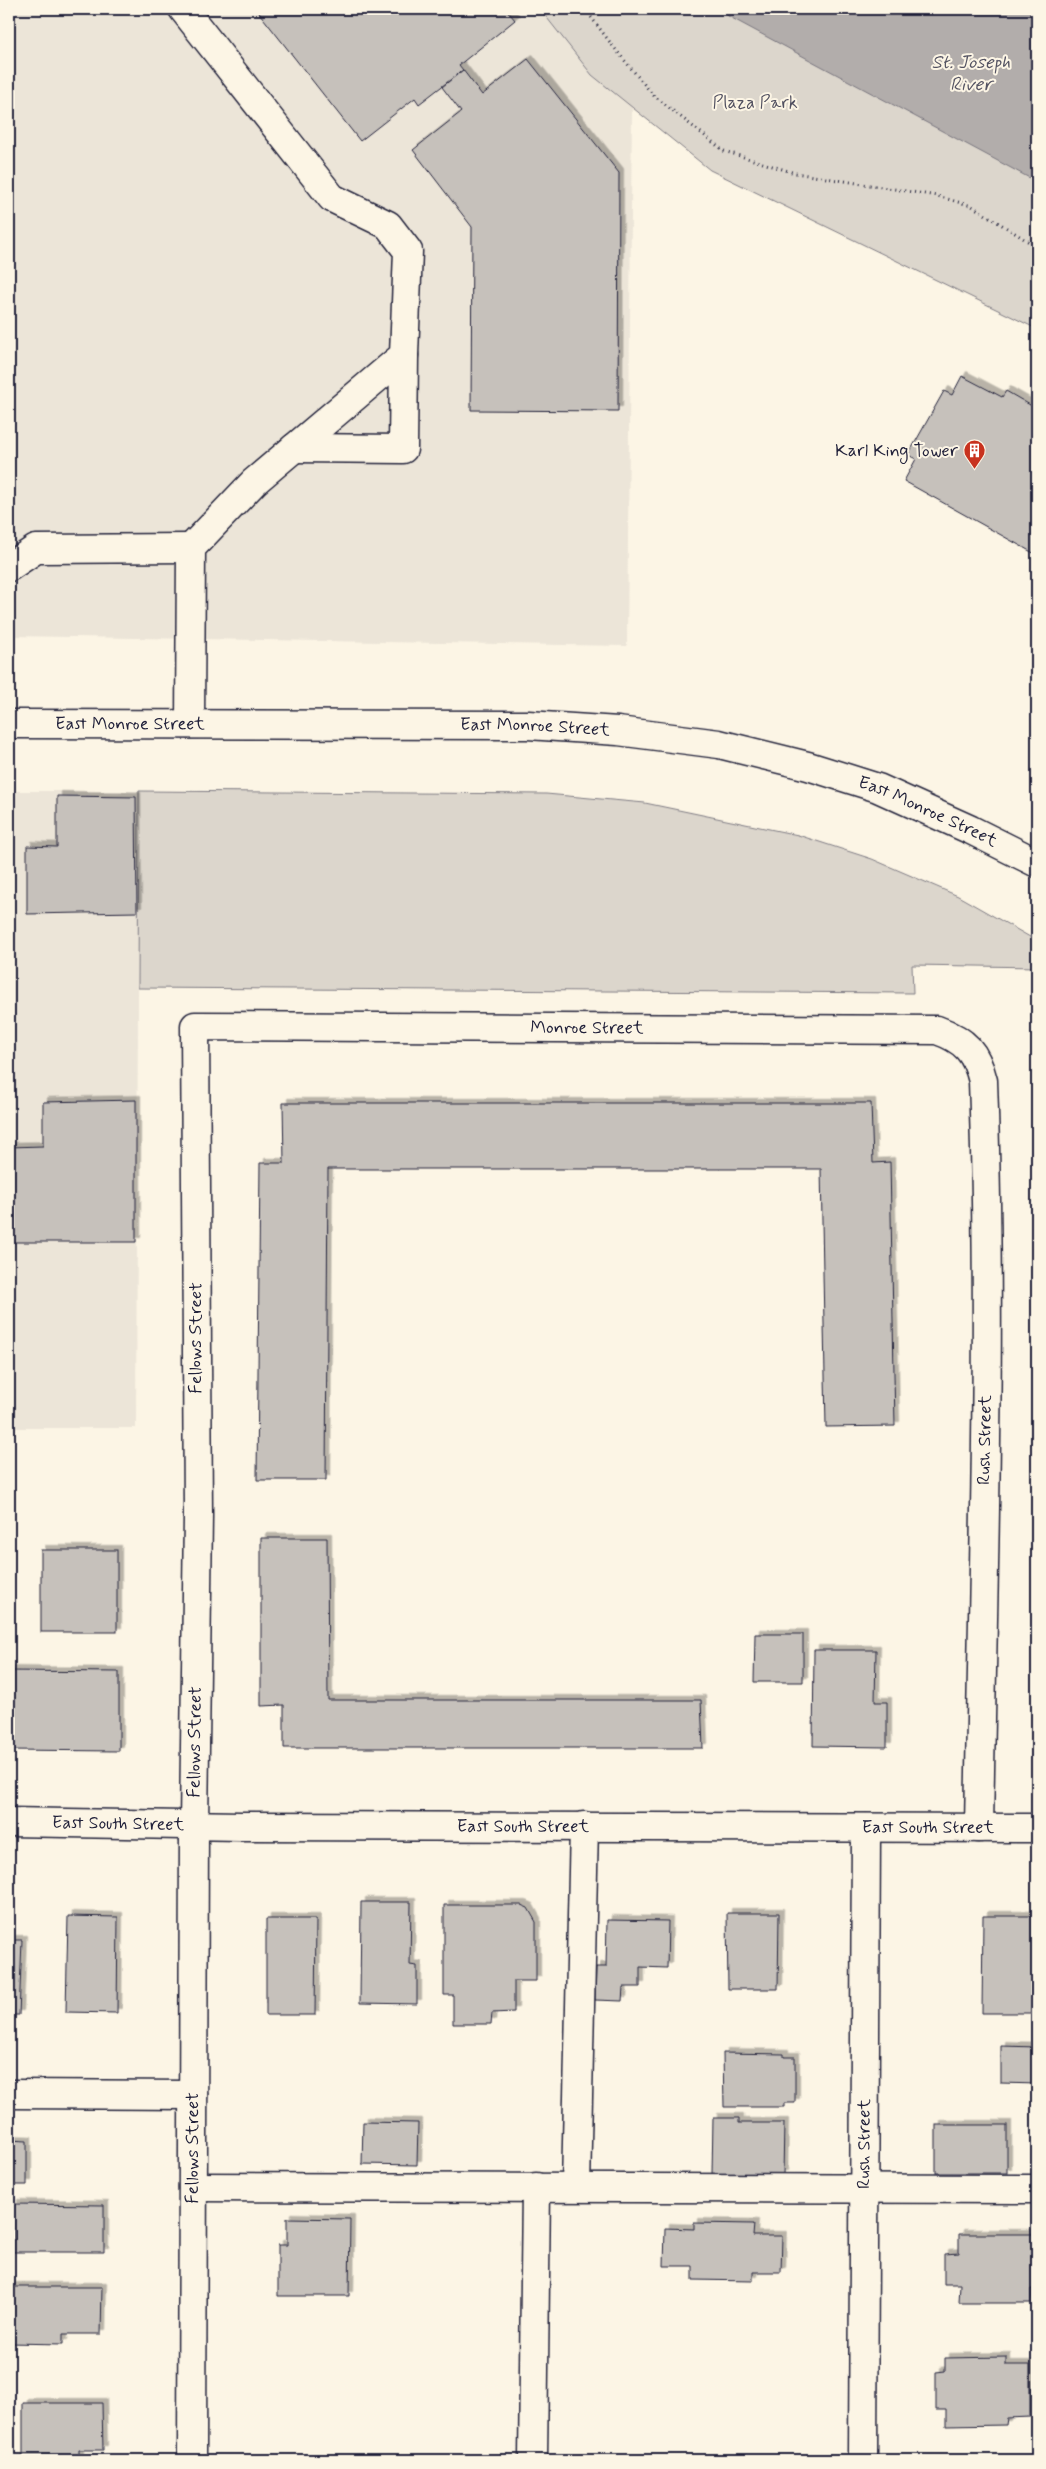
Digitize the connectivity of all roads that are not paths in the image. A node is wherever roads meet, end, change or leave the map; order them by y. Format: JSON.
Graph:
{"nodes":[{"id":1,"x":183,"y":9,"type":"edge"},
{"id":2,"x":404,"y":355,"type":"junction"},
{"id":3,"x":294,"y":448,"type":"junction"},
{"id":4,"x":191,"y":548,"type":"junction"},
{"id":5,"x":9,"y":567,"type":"edge"},
{"id":6,"x":9,"y":724,"type":"edge"},
{"id":7,"x":190,"y":724,"type":"junction"},
{"id":8,"x":1037,"y":863,"type":"edge"},
{"id":9,"x":195,"y":1026,"type":"joint"},
{"id":10,"x":972,"y":1054,"type":"joint"},
{"id":11,"x":9,"y":1822,"type":"edge"},
{"id":12,"x":194,"y":1825,"type":"junction"},
{"id":13,"x":584,"y":1826,"type":"junction"},
{"id":14,"x":866,"y":1828,"type":"junction"},
{"id":15,"x":979,"y":1828,"type":"junction"},
{"id":16,"x":1037,"y":1828,"type":"edge"},
{"id":17,"x":9,"y":2094,"type":"edge"},
{"id":18,"x":193,"y":2095,"type":"junction"},
{"id":19,"x":193,"y":2187,"type":"junction"},
{"id":20,"x":536,"y":2188,"type":"junction"},
{"id":21,"x":576,"y":2188,"type":"junction"},
{"id":22,"x":864,"y":2188,"type":"junction"},
{"id":23,"x":1037,"y":2189,"type":"edge"},
{"id":24,"x":192,"y":2460,"type":"edge"},
{"id":25,"x":533,"y":2460,"type":"edge"},
{"id":26,"x":863,"y":2460,"type":"edge"}],
"edges":[{"from":1,"to":2,"type":"street"},
{"from":2,"to":3,"type":"street"},
{"from":2,"to":3,"type":"street"},
{"from":3,"to":4,"type":"street"},
{"from":4,"to":5,"type":"street"},
{"from":4,"to":7,"type":"street"},
{"from":6,"to":7,"type":"street","name":"East Monroe Street"},
{"from":7,"to":8,"type":"street","name":"East Monroe Street"},
{"from":9,"to":10,"type":"street","name":"Monroe Street"},
{"from":9,"to":12,"type":"street","name":"Fellows Street"},
{"from":10,"to":15,"type":"street","name":"Rush Street"},
{"from":11,"to":12,"type":"street","name":"East South Street"},
{"from":12,"to":13,"type":"street","name":"East South Street"},
{"from":12,"to":18,"type":"street","name":"Fellows Street"},
{"from":13,"to":14,"type":"street","name":"East South Street"},
{"from":13,"to":21,"type":"street"},
{"from":14,"to":15,"type":"street","name":"East South Street"},
{"from":14,"to":22,"type":"street","name":"Rush Street"},
{"from":15,"to":16,"type":"street","name":"East South Street"},
{"from":17,"to":18,"type":"street"},
{"from":18,"to":19,"type":"street","name":"Fellows Street"},
{"from":19,"to":20,"type":"street"},
{"from":19,"to":24,"type":"street","name":"Fellows Street"},
{"from":20,"to":21,"type":"street"},
{"from":20,"to":25,"type":"street"},
{"from":21,"to":22,"type":"street"},
{"from":22,"to":23,"type":"street"},
{"from":22,"to":26,"type":"street","name":"Rush Street"}]}
